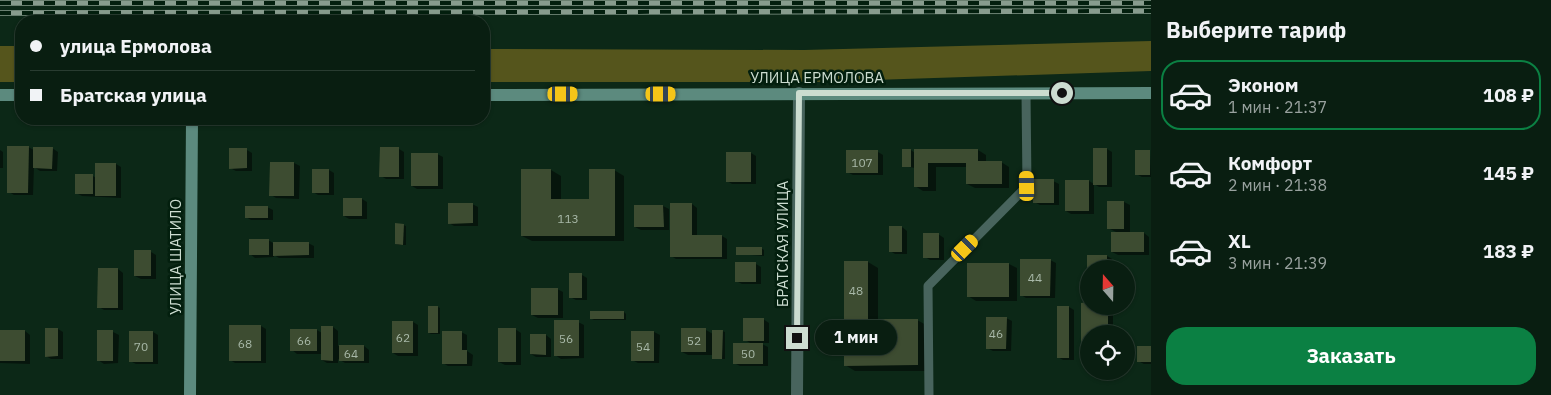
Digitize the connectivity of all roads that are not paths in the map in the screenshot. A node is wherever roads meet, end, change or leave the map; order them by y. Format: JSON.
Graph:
{"nodes":[{"id":1,"x":799,"y":93,"type":"junction"},
{"id":2,"x":1026,"y":93,"type":"junction"},
{"id":3,"x":1151,"y":93,"type":"edge"},
{"id":4,"x":0,"y":95,"type":"edge"},
{"id":5,"x":15,"y":95,"type":"edge"},
{"id":6,"x":490,"y":95,"type":"edge"},
{"id":7,"x":192,"y":125,"type":"edge"},
{"id":8,"x":190,"y":395,"type":"edge"},
{"id":9,"x":797,"y":395,"type":"edge"},
{"id":10,"x":929,"y":395,"type":"edge"}],
"edges":[{"from":1,"to":2,"type":"street","name":"УЛИЦА ЕРМОЛОВА"},
{"from":1,"to":6,"type":"street","name":"УЛИЦА ЕРМОЛОВА"},
{"from":1,"to":9,"type":"street","name":"БРАТСКАЯ УЛИЦА"},
{"from":2,"to":3,"type":"street","name":"УЛИЦА ЕРМОЛОВА"},
{"from":2,"to":10,"type":"lane"},
{"from":4,"to":5,"type":"street"},
{"from":7,"to":8,"type":"street","name":"УЛИЦА ШАТИЛО"}]}
